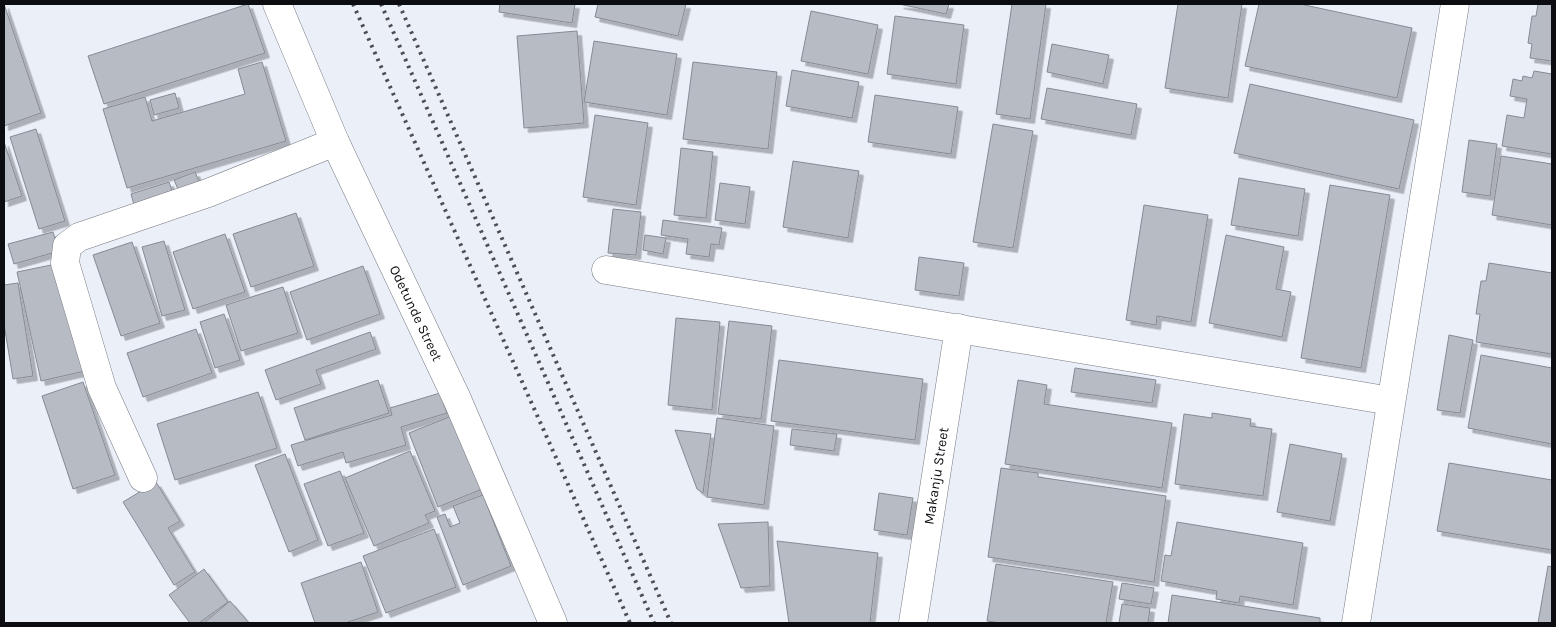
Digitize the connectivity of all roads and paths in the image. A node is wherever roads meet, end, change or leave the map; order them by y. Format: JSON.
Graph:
{"nodes":[{"id":1,"x":277,"y":4,"type":"edge"},
{"id":2,"x":1455,"y":4,"type":"edge"},
{"id":3,"x":335,"y":142,"type":"junction"},
{"id":4,"x":606,"y":270,"type":"dead end"},
{"id":5,"x":958,"y":328,"type":"junction"},
{"id":6,"x":1391,"y":401,"type":"junction"},
{"id":7,"x":143,"y":478,"type":"dead end"},
{"id":8,"x":552,"y":623,"type":"edge"},
{"id":9,"x":913,"y":623,"type":"edge"},
{"id":10,"x":1356,"y":623,"type":"edge"}],
"edges":[{"from":1,"to":3,"type":"street","name":"Odetunde Street"},
{"from":2,"to":6,"type":"street"},
{"from":3,"to":7,"type":"street"},
{"from":3,"to":8,"type":"street","name":"Odetunde Street"},
{"from":4,"to":5,"type":"street"},
{"from":5,"to":6,"type":"street"},
{"from":5,"to":9,"type":"street","name":"Makanju Street"},
{"from":6,"to":10,"type":"street"}]}
